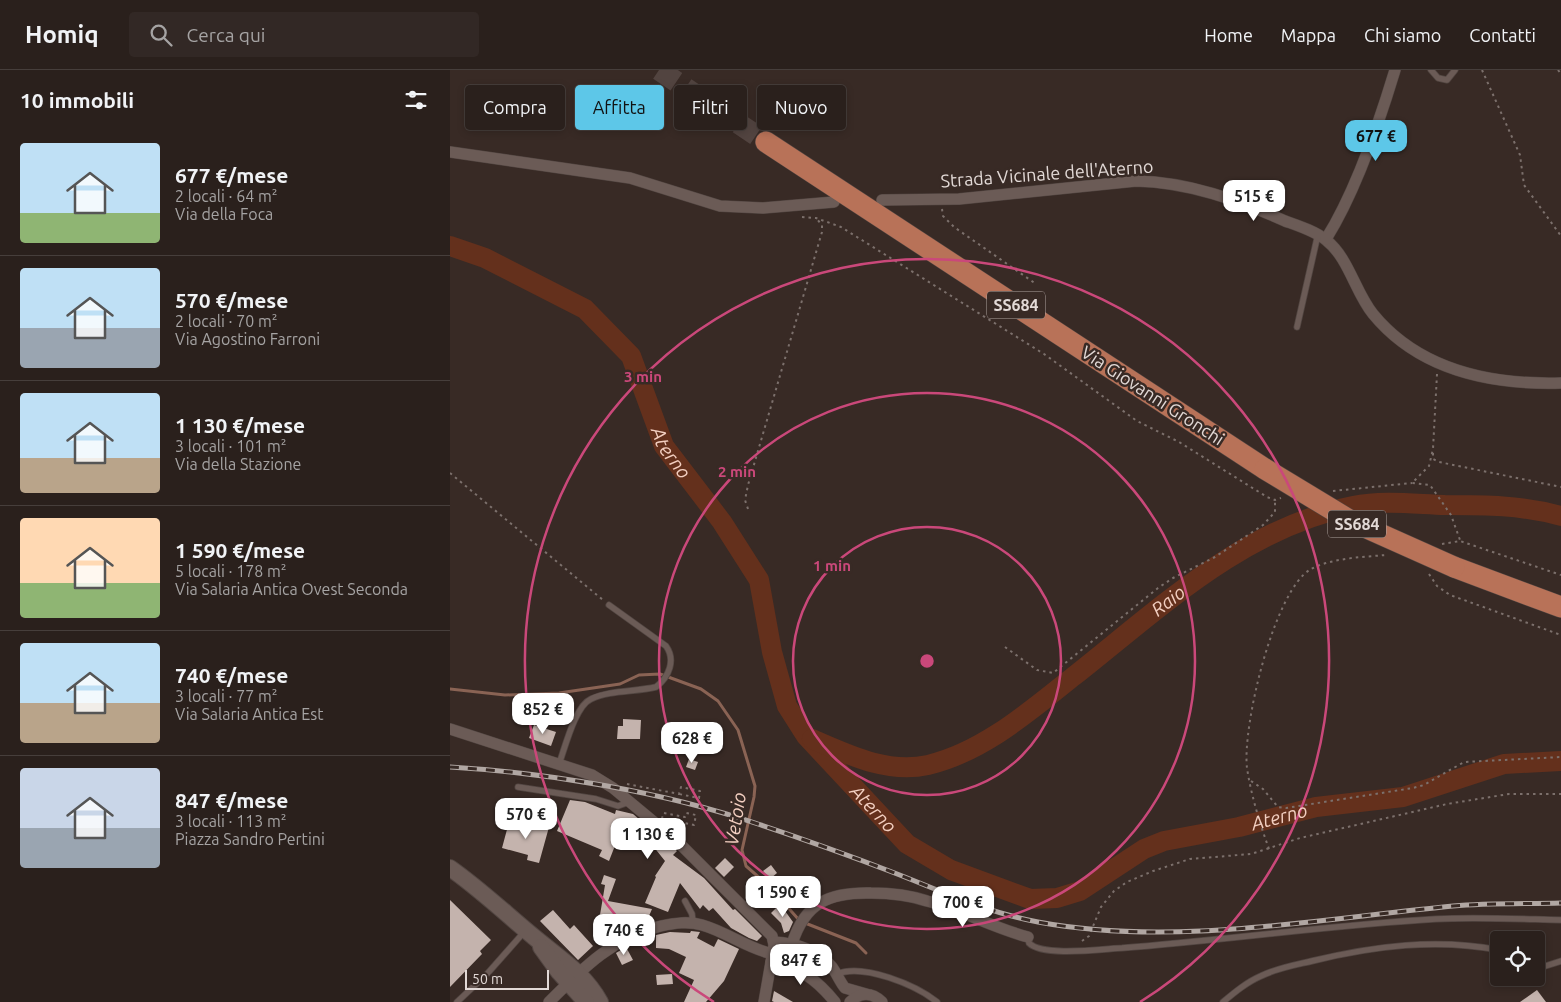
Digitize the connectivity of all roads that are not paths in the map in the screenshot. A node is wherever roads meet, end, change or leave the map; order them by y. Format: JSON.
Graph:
{"nodes":[{"id":1,"x":1395,"y":70,"type":"edge"},
{"id":2,"x":1431,"y":70,"type":"edge"},
{"id":3,"x":1455,"y":70,"type":"edge"},
{"id":4,"x":766,"y":142,"type":"tunnel mouth"},
{"id":5,"x":450,"y":152,"type":"edge"},
{"id":6,"x":882,"y":200,"type":"dead end"},
{"id":7,"x":834,"y":202,"type":"dead end"},
{"id":8,"x":1322,"y":237,"type":"junction"},
{"id":9,"x":1297,"y":327,"type":"dead end"},
{"id":10,"x":1561,"y":383,"type":"edge"},
{"id":11,"x":609,"y":605,"type":"road end"},
{"id":12,"x":1561,"y":606,"type":"edge"},
{"id":13,"x":450,"y":729,"type":"edge"},
{"id":14,"x":559,"y":764,"type":"junction"},
{"id":15,"x":518,"y":787,"type":"dead end"},
{"id":16,"x":629,"y":802,"type":"junction"},
{"id":17,"x":450,"y":868,"type":"edge"},
{"id":18,"x":685,"y":901,"type":"dead end"},
{"id":19,"x":1561,"y":920,"type":"edge"},
{"id":20,"x":693,"y":923,"type":"junction"},
{"id":21,"x":530,"y":933,"type":"junction"},
{"id":22,"x":1028,"y":937,"type":"joint"},
{"id":23,"x":774,"y":942,"type":"junction"},
{"id":24,"x":792,"y":944,"type":"junction"},
{"id":25,"x":1490,"y":949,"type":"edge"},
{"id":26,"x":772,"y":958,"type":"junction"},
{"id":27,"x":1561,"y":961,"type":"edge"},
{"id":28,"x":1545,"y":966,"type":"edge"},
{"id":29,"x":837,"y":974,"type":"junction"},
{"id":30,"x":573,"y":978,"type":"junction"},
{"id":31,"x":821,"y":986,"type":"junction"},
{"id":32,"x":866,"y":994,"type":"junction"},
{"id":33,"x":457,"y":1002,"type":"edge"},
{"id":34,"x":549,"y":1002,"type":"edge"},
{"id":35,"x":586,"y":1002,"type":"edge"},
{"id":36,"x":600,"y":1002,"type":"edge"},
{"id":37,"x":764,"y":1002,"type":"edge"},
{"id":38,"x":835,"y":1002,"type":"edge"},
{"id":39,"x":850,"y":1002,"type":"edge"},
{"id":40,"x":882,"y":1002,"type":"edge"},
{"id":41,"x":937,"y":1002,"type":"edge"},
{"id":42,"x":1223,"y":1002,"type":"edge"}],
"edges":[{"from":1,"to":8,"type":"street"},
{"from":2,"to":3,"type":"lane"},
{"from":4,"to":12,"type":"highway","name":"Via Giovanni Gronchi","number":"SS684","bridge":true},
{"from":5,"to":7,"type":"street"},
{"from":6,"to":8,"type":"street","name":"Strada Vicinale dell'Aterno"},
{"from":8,"to":9,"type":"lane"},
{"from":8,"to":10,"type":"street","name":"Strada Vicinale dell'Aterno"},
{"from":11,"to":14,"type":"lane"},
{"from":13,"to":14,"type":"street"},
{"from":14,"to":16,"type":"street"},
{"from":15,"to":16,"type":"lane"},
{"from":16,"to":23,"type":"street"},
{"from":17,"to":21,"type":"street"},
{"from":18,"to":20,"type":"lane"},
{"from":19,"to":22,"type":"lane"},
{"from":20,"to":26,"type":"street"},
{"from":20,"to":30,"type":"street"},
{"from":21,"to":30,"type":"street"},
{"from":21,"to":33,"type":"lane"},
{"from":22,"to":24,"type":"street"},
{"from":23,"to":24,"type":"street"},
{"from":23,"to":26,"type":"street"},
{"from":24,"to":29,"type":"street"},
{"from":25,"to":42,"type":"lane"},
{"from":26,"to":31,"type":"street"},
{"from":26,"to":37,"type":"street"},
{"from":27,"to":28,"type":"lane"},
{"from":29,"to":31,"type":"street"},
{"from":29,"to":32,"type":"street"},
{"from":29,"to":41,"type":"lane"},
{"from":30,"to":34,"type":"street"},
{"from":30,"to":35,"type":"street"},
{"from":30,"to":36,"type":"street"},
{"from":31,"to":38,"type":"street"},
{"from":32,"to":39,"type":"street"},
{"from":32,"to":40,"type":"street"}]}
